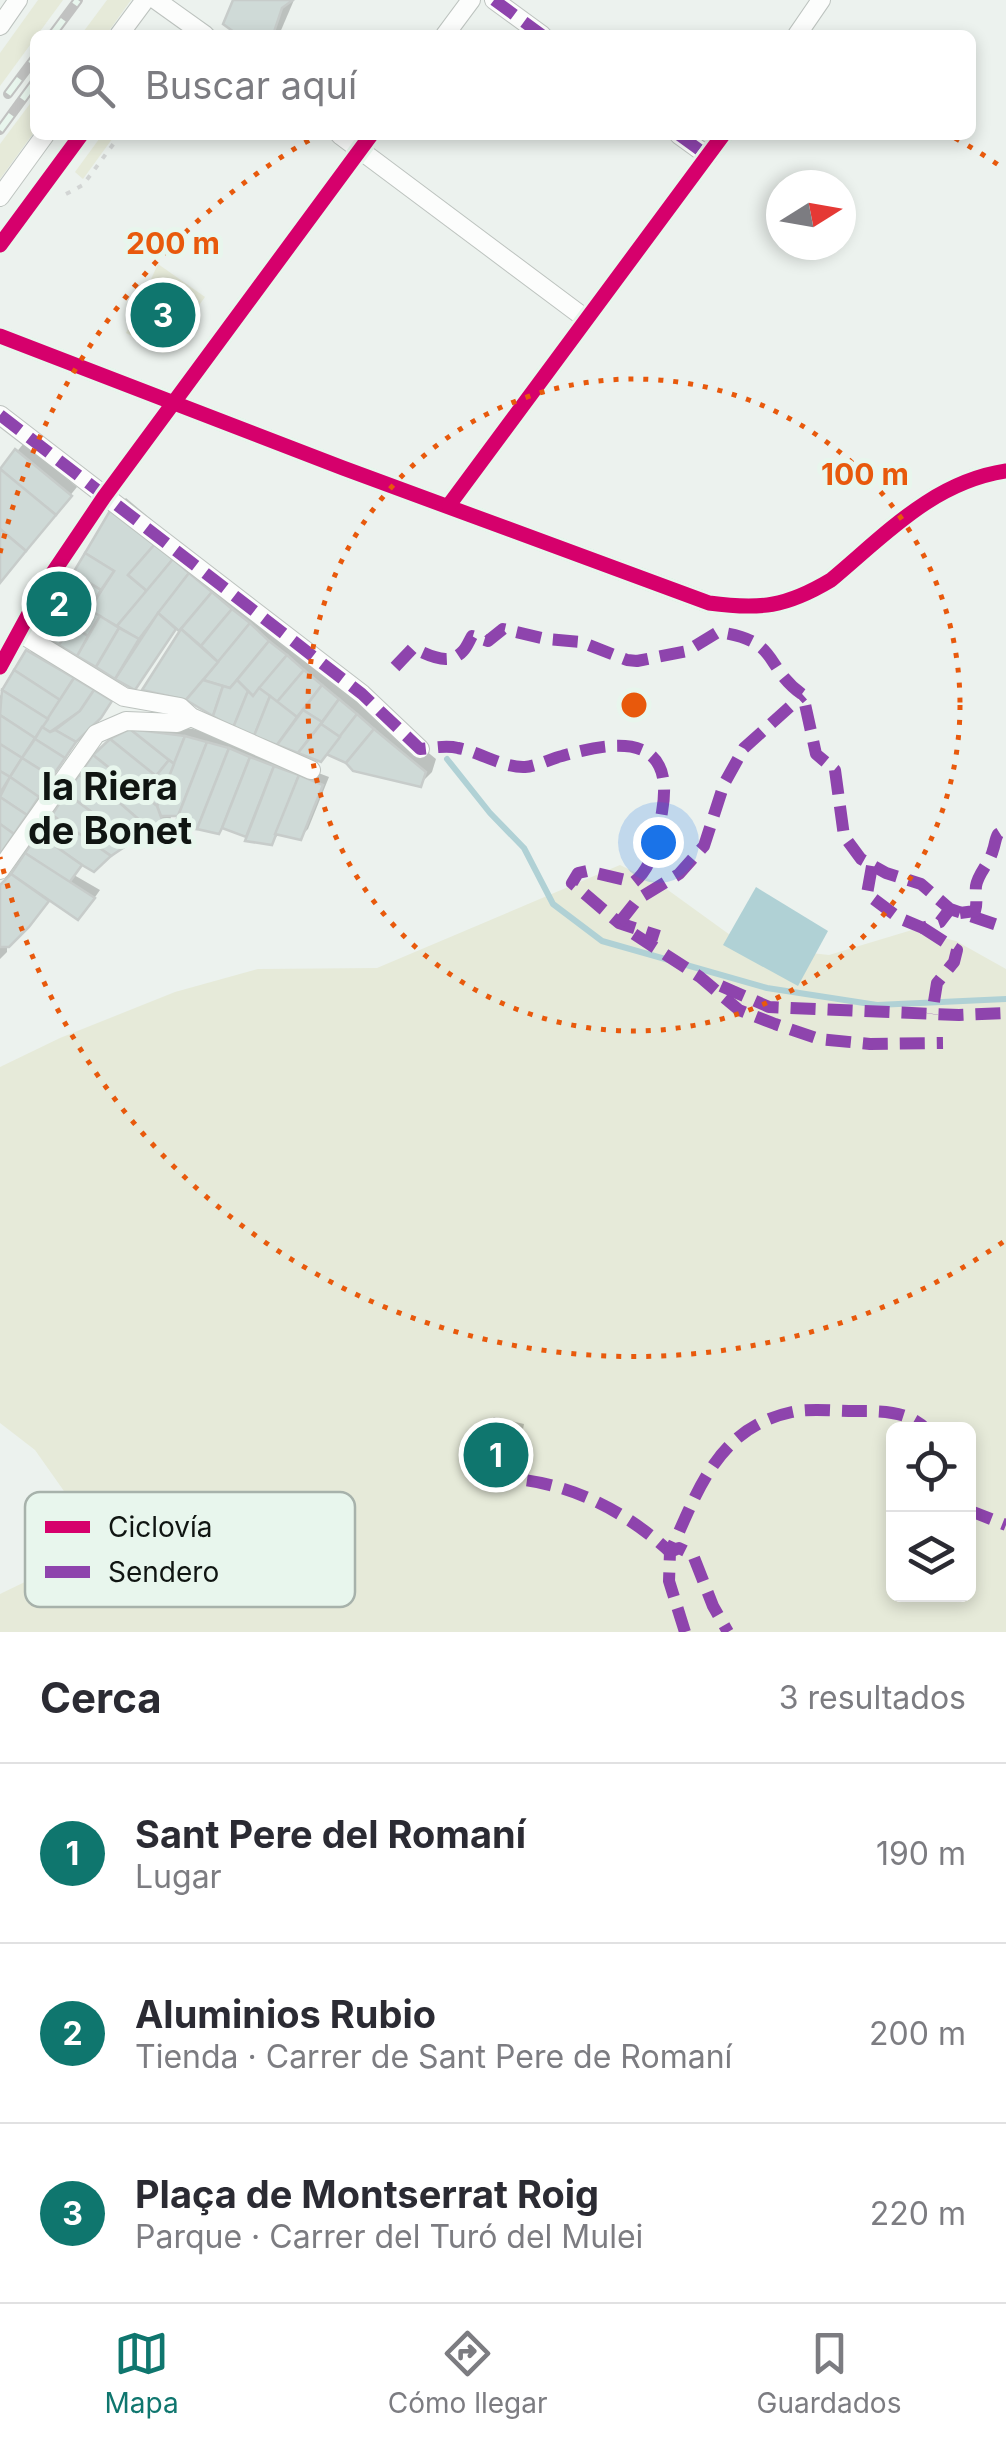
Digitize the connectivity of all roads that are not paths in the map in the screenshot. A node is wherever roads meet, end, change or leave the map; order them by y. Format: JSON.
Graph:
{"nodes":[{"id":1,"x":18,"y":0,"type":"edge"},
{"id":2,"x":144,"y":0,"type":"edge"},
{"id":3,"x":156,"y":0,"type":"edge"},
{"id":4,"x":471,"y":0,"type":"edge"},
{"id":5,"x":494,"y":0,"type":"edge"},
{"id":6,"x":822,"y":0,"type":"edge"},
{"id":7,"x":0,"y":26,"type":"edge"},
{"id":8,"x":123,"y":30,"type":"edge"},
{"id":9,"x":197,"y":30,"type":"edge"},
{"id":10,"x":449,"y":30,"type":"edge"},
{"id":11,"x":535,"y":30,"type":"edge"},
{"id":12,"x":800,"y":30,"type":"edge"},
{"id":13,"x":41,"y":140,"type":"edge"},
{"id":14,"x":686,"y":140,"type":"edge"},
{"id":15,"x":719,"y":140,"type":"edge"},
{"id":16,"x":366,"y":142,"type":"edge"},
{"id":17,"x":708,"y":156,"type":"junction"},
{"id":18,"x":0,"y":196,"type":"edge"},
{"id":19,"x":586,"y":319,"type":"junction"},
{"id":20,"x":0,"y":336,"type":"edge"},
{"id":21,"x":172,"y":402,"type":"junction"},
{"id":22,"x":0,"y":415,"type":"edge"},
{"id":23,"x":1006,"y":471,"type":"edge"},
{"id":24,"x":104,"y":497,"type":"junction"},
{"id":25,"x":448,"y":505,"type":"junction"},
{"id":26,"x":20,"y":633,"type":"junction"},
{"id":27,"x":0,"y":668,"type":"edge"},
{"id":28,"x":191,"y":718,"type":"junction"},
{"id":29,"x":420,"y":749,"type":"dead end"},
{"id":30,"x":311,"y":770,"type":"dead end"},
{"id":31,"x":0,"y":870,"type":"edge"}],
"edges":[{"from":1,"to":7,"type":"street"},
{"from":2,"to":8,"type":"street"},
{"from":3,"to":9,"type":"street"},
{"from":4,"to":10,"type":"street"},
{"from":5,"to":11,"type":"street"},
{"from":6,"to":12,"type":"street"},
{"from":13,"to":18,"type":"street"},
{"from":14,"to":17,"type":"street"},
{"from":15,"to":17,"type":"street"},
{"from":16,"to":19,"type":"street"},
{"from":16,"to":21,"type":"street"},
{"from":17,"to":19,"type":"street"},
{"from":19,"to":25,"type":"street"},
{"from":20,"to":21,"type":"street"},
{"from":21,"to":24,"type":"street"},
{"from":21,"to":25,"type":"street"},
{"from":22,"to":24,"type":"street"},
{"from":23,"to":25,"type":"street"},
{"from":24,"to":26,"type":"street"},
{"from":24,"to":29,"type":"street"},
{"from":26,"to":27,"type":"street"},
{"from":26,"to":28,"type":"street"},
{"from":28,"to":30,"type":"street"},
{"from":28,"to":31,"type":"street"}]}
